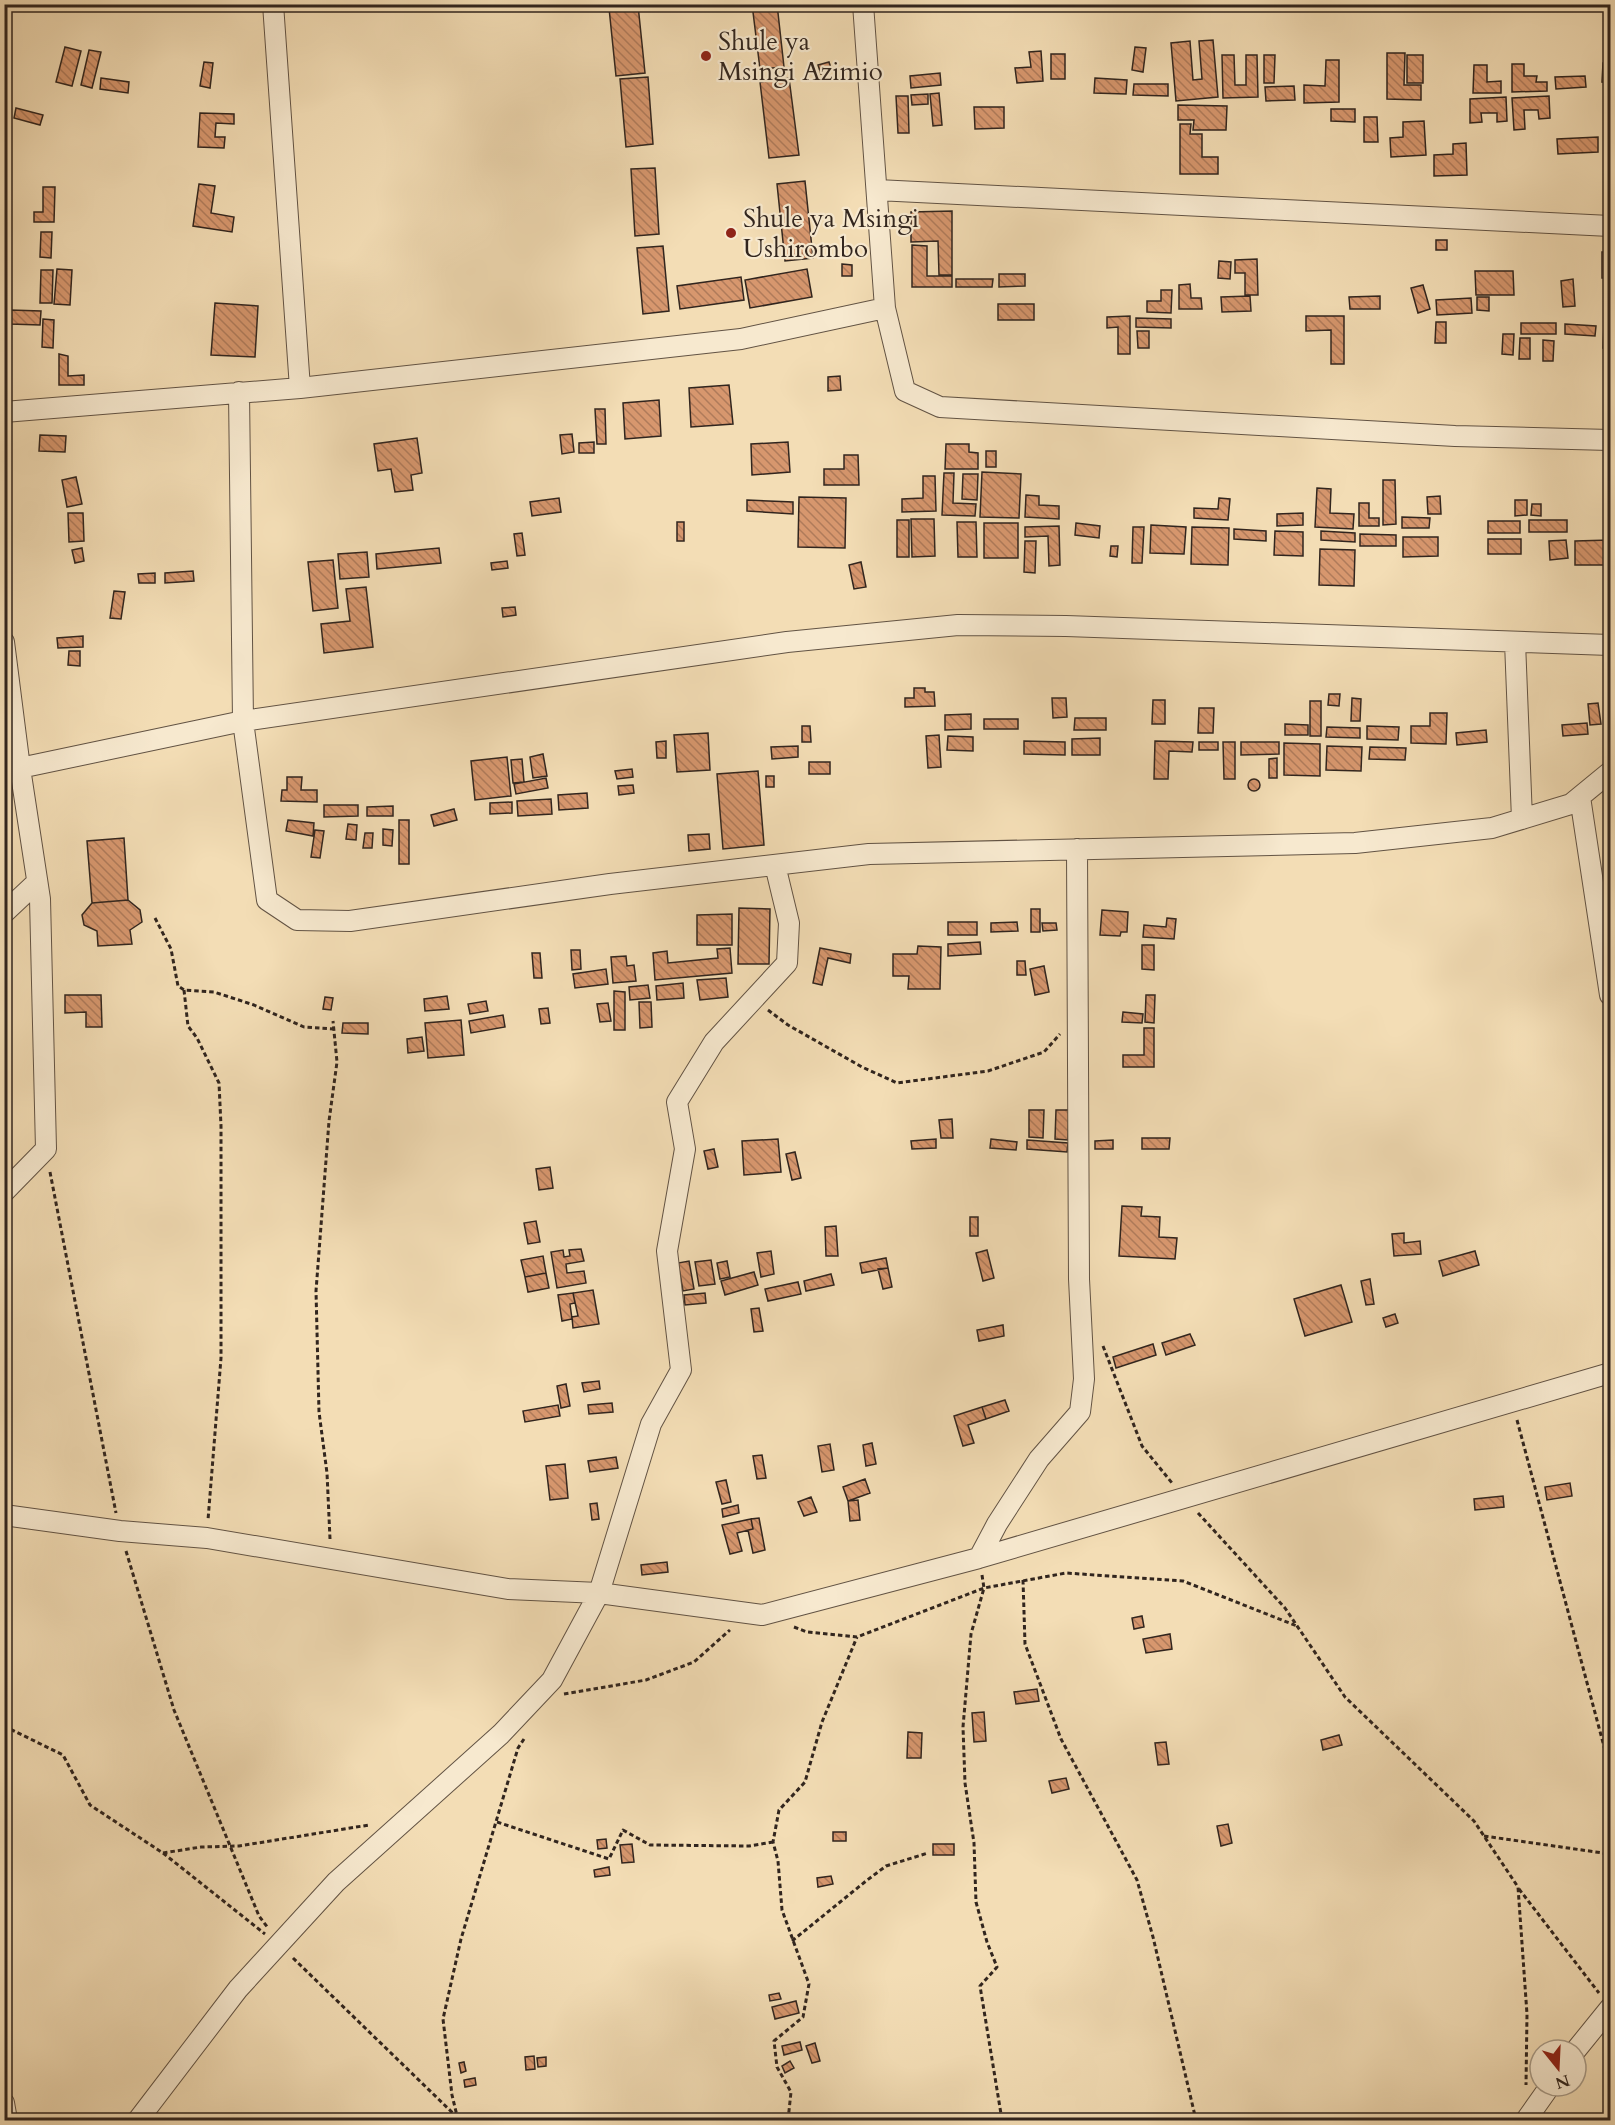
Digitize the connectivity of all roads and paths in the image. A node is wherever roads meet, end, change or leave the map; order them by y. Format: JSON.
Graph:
{"nodes":[{"id":1,"x":273,"y":4,"type":"edge"},
{"id":2,"x":863,"y":4,"type":"edge"},
{"id":3,"x":877,"y":190,"type":"junction"},
{"id":4,"x":1611,"y":226,"type":"edge"},
{"id":5,"x":885,"y":308,"type":"junction"},
{"id":6,"x":300,"y":388,"type":"junction"},
{"id":7,"x":239,"y":392,"type":"junction"},
{"id":8,"x":4,"y":412,"type":"edge"},
{"id":9,"x":1611,"y":440,"type":"edge"},
{"id":10,"x":4,"y":642,"type":"edge"},
{"id":11,"x":1515,"y":642,"type":"junction"},
{"id":12,"x":1611,"y":645,"type":"edge"},
{"id":13,"x":243,"y":721,"type":"junction"},
{"id":14,"x":20,"y":768,"type":"junction"},
{"id":15,"x":1611,"y":772,"type":"edge"},
{"id":16,"x":1580,"y":797,"type":"junction"},
{"id":17,"x":1522,"y":819,"type":"junction"},
{"id":18,"x":1077,"y":849,"type":"junction"},
{"id":19,"x":775,"y":865,"type":"junction"},
{"id":20,"x":37,"y":882,"type":"junction"},
{"id":21,"x":4,"y":913,"type":"edge"},
{"id":22,"x":155,"y":918,"type":"dead end"},
{"id":23,"x":184,"y":990,"type":"junction"},
{"id":24,"x":1611,"y":995,"type":"edge"},
{"id":25,"x":753,"y":999,"type":"junction"},
{"id":26,"x":1077,"y":1015,"type":"junction"},
{"id":27,"x":333,"y":1021,"type":"dead end"},
{"id":28,"x":334,"y":1029,"type":"junction"},
{"id":29,"x":46,"y":1149,"type":"junction"},
{"id":30,"x":4,"y":1192,"type":"edge"},
{"id":31,"x":1102,"y":1344,"type":"dead end"},
{"id":32,"x":1611,"y":1372,"type":"edge"},
{"id":33,"x":1512,"y":1401,"type":"junction"},
{"id":34,"x":1184,"y":1498,"type":"junction"},
{"id":35,"x":4,"y":1515,"type":"edge"},
{"id":36,"x":120,"y":1532,"type":"junction"},
{"id":37,"x":207,"y":1538,"type":"junction"},
{"id":38,"x":979,"y":1558,"type":"junction"},
{"id":39,"x":331,"y":1559,"type":"junction"},
{"id":40,"x":1023,"y":1580,"type":"junction"},
{"id":41,"x":984,"y":1588,"type":"junction"},
{"id":42,"x":599,"y":1593,"type":"junction"},
{"id":43,"x":762,"y":1615,"type":"junction"},
{"id":44,"x":1297,"y":1626,"type":"junction"},
{"id":45,"x":731,"y":1629,"type":"dead end"},
{"id":46,"x":857,"y":1637,"type":"junction"},
{"id":47,"x":563,"y":1695,"type":"dead end"},
{"id":48,"x":4,"y":1726,"type":"edge"},
{"id":49,"x":524,"y":1739,"type":"dead end"},
{"id":50,"x":1611,"y":1769,"type":"edge"},
{"id":51,"x":496,"y":1822,"type":"junction"},
{"id":52,"x":401,"y":1823,"type":"junction"},
{"id":53,"x":1484,"y":1836,"type":"junction"},
{"id":54,"x":773,"y":1842,"type":"junction"},
{"id":55,"x":231,"y":1846,"type":"junction"},
{"id":56,"x":163,"y":1853,"type":"junction"},
{"id":57,"x":928,"y":1853,"type":"dead end"},
{"id":58,"x":1611,"y":1854,"type":"edge"},
{"id":59,"x":1518,"y":1887,"type":"junction"},
{"id":60,"x":792,"y":1941,"type":"junction"},
{"id":61,"x":279,"y":1944,"type":"junction"},
{"id":62,"x":1607,"y":2003,"type":"edge"},
{"id":63,"x":1584,"y":2038,"type":"edge"},
{"id":64,"x":1526,"y":2085,"type":"dead end"},
{"id":65,"x":1542,"y":2098,"type":"edge"},
{"id":66,"x":4,"y":2103,"type":"edge"},
{"id":67,"x":459,"y":2120,"type":"edge"},
{"id":68,"x":7,"y":2121,"type":"edge"},
{"id":69,"x":138,"y":2121,"type":"edge"},
{"id":70,"x":788,"y":2121,"type":"edge"},
{"id":71,"x":1002,"y":2121,"type":"edge"},
{"id":72,"x":1196,"y":2121,"type":"edge"},
{"id":73,"x":1526,"y":2121,"type":"edge"}],
"edges":[{"from":1,"to":6,"type":"street"},
{"from":2,"to":3,"type":"street"},
{"from":3,"to":4,"type":"street"},
{"from":3,"to":5,"type":"street"},
{"from":5,"to":6,"type":"street"},
{"from":5,"to":9,"type":"street"},
{"from":6,"to":7,"type":"street"},
{"from":7,"to":8,"type":"street"},
{"from":7,"to":13,"type":"street"},
{"from":10,"to":14,"type":"street"},
{"from":11,"to":12,"type":"street"},
{"from":11,"to":13,"type":"street"},
{"from":11,"to":17,"type":"street"},
{"from":13,"to":14,"type":"street"},
{"from":13,"to":19,"type":"street"},
{"from":14,"to":20,"type":"street"},
{"from":15,"to":16,"type":"street"},
{"from":16,"to":17,"type":"street"},
{"from":16,"to":24,"type":"street"},
{"from":17,"to":18,"type":"street"},
{"from":18,"to":19,"type":"street"},
{"from":18,"to":26,"type":"street"},
{"from":19,"to":25,"type":"street"},
{"from":20,"to":21,"type":"street"},
{"from":20,"to":29,"type":"street"},
{"from":22,"to":23,"type":"path"},
{"from":23,"to":28,"type":"path"},
{"from":23,"to":37,"type":"path"},
{"from":25,"to":26,"type":"path"},
{"from":25,"to":42,"type":"street"},
{"from":26,"to":38,"type":"street"},
{"from":27,"to":28,"type":"path"},
{"from":28,"to":39,"type":"path"},
{"from":29,"to":30,"type":"street"},
{"from":29,"to":36,"type":"path"},
{"from":31,"to":34,"type":"path"},
{"from":32,"to":33,"type":"street"},
{"from":33,"to":34,"type":"street"},
{"from":33,"to":50,"type":"path"},
{"from":34,"to":38,"type":"street"},
{"from":34,"to":44,"type":"path"},
{"from":35,"to":36,"type":"street"},
{"from":36,"to":37,"type":"street"},
{"from":36,"to":55,"type":"path"},
{"from":37,"to":39,"type":"street"},
{"from":38,"to":41,"type":"path"},
{"from":38,"to":43,"type":"street"},
{"from":39,"to":42,"type":"street"},
{"from":40,"to":41,"type":"path"},
{"from":40,"to":44,"type":"path"},
{"from":40,"to":72,"type":"path"},
{"from":41,"to":46,"type":"path"},
{"from":41,"to":71,"type":"path"},
{"from":42,"to":43,"type":"street"},
{"from":42,"to":52,"type":"street"},
{"from":43,"to":46,"type":"path"},
{"from":44,"to":53,"type":"path"},
{"from":45,"to":47,"type":"path"},
{"from":46,"to":54,"type":"path"},
{"from":48,"to":56,"type":"path"},
{"from":49,"to":51,"type":"path"},
{"from":51,"to":54,"type":"path"},
{"from":51,"to":67,"type":"path"},
{"from":52,"to":55,"type":"path"},
{"from":52,"to":61,"type":"street"},
{"from":53,"to":58,"type":"path"},
{"from":53,"to":59,"type":"path"},
{"from":54,"to":60,"type":"path"},
{"from":55,"to":56,"type":"path"},
{"from":55,"to":61,"type":"path"},
{"from":56,"to":61,"type":"path"},
{"from":57,"to":60,"type":"path"},
{"from":59,"to":62,"type":"path"},
{"from":59,"to":64,"type":"path"},
{"from":60,"to":70,"type":"path"},
{"from":61,"to":67,"type":"path"},
{"from":61,"to":69,"type":"street"},
{"from":62,"to":63,"type":"street"},
{"from":65,"to":73,"type":"street"},
{"from":66,"to":68,"type":"street"}]}
